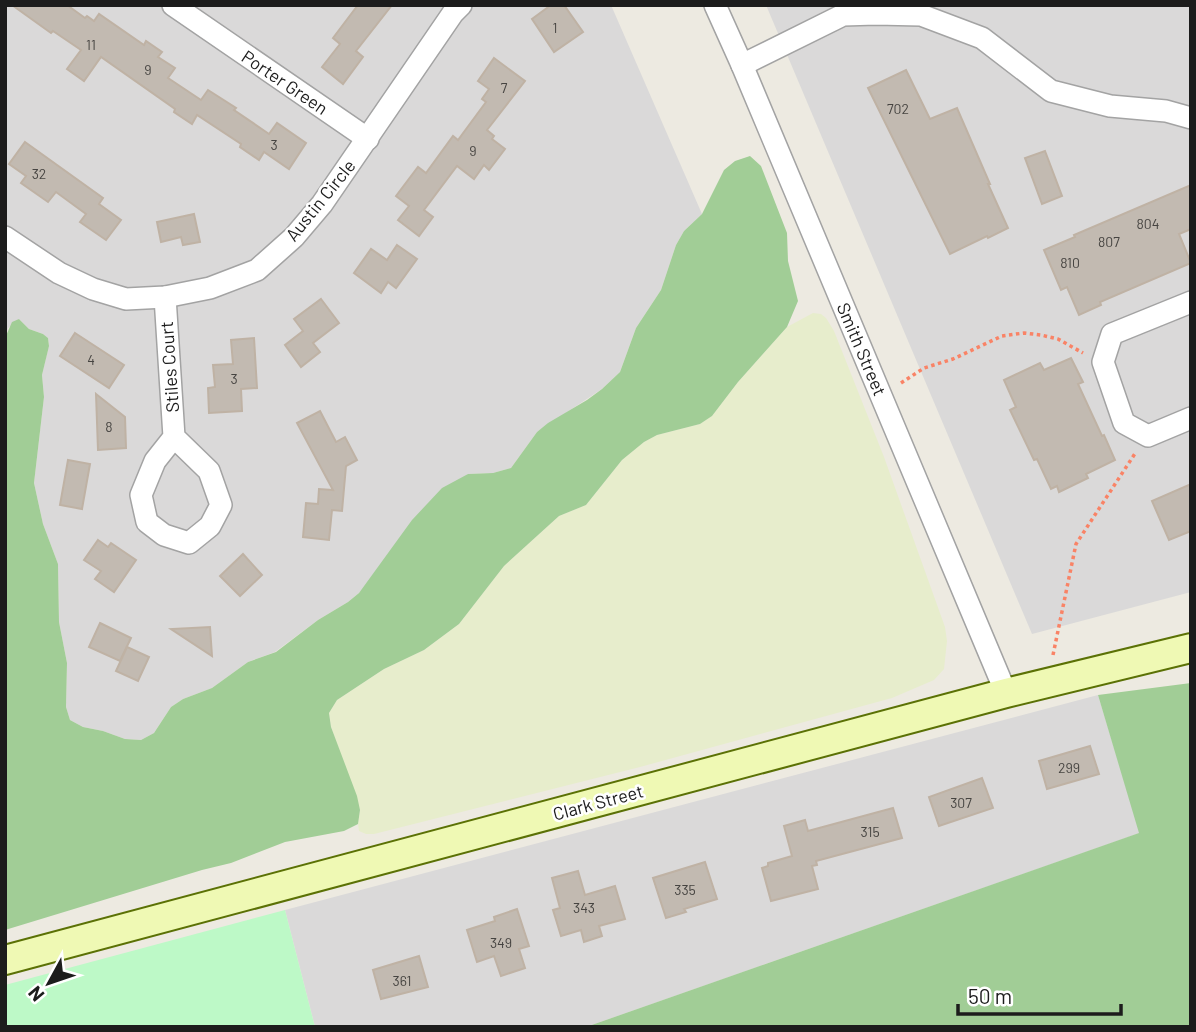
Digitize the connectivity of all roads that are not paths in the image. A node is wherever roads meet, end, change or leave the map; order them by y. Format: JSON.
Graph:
{"nodes":[{"id":1,"x":173,"y":5,"type":"edge"},
{"id":2,"x":461,"y":5,"type":"edge"},
{"id":3,"x":715,"y":5,"type":"edge"},
{"id":4,"x":843,"y":10,"type":"edge"},
{"id":5,"x":205,"y":15,"type":"edge"},
{"id":6,"x":742,"y":65,"type":"junction"},
{"id":7,"x":1191,"y":118,"type":"edge"},
{"id":8,"x":368,"y":139,"type":"junction"},
{"id":9,"x":5,"y":237,"type":"edge"},
{"id":10,"x":165,"y":297,"type":"junction"},
{"id":11,"x":1191,"y":302,"type":"edge"},
{"id":12,"x":1191,"y":418,"type":"edge"},
{"id":13,"x":174,"y":437,"type":"junction"},
{"id":14,"x":1191,"y":648,"type":"edge"},
{"id":15,"x":1006,"y":693,"type":"junction"},
{"id":16,"x":5,"y":960,"type":"edge"}],
"edges":[{"from":1,"to":5,"type":"street","name":"Porter Green"},
{"from":2,"to":8,"type":"street","name":"Austin Circle"},
{"from":3,"to":6,"type":"street","name":"Smith Street"},
{"from":4,"to":6,"type":"street"},
{"from":4,"to":7,"type":"street"},
{"from":5,"to":8,"type":"street","name":"Porter Green"},
{"from":6,"to":15,"type":"street","name":"Smith Street"},
{"from":8,"to":10,"type":"street","name":"Austin Circle"},
{"from":9,"to":10,"type":"street","name":"Austin Circle"},
{"from":10,"to":13,"type":"street","name":"Stiles Court"},
{"from":11,"to":12,"type":"street"},
{"from":13,"to":13,"type":"street","name":"Stiles Court"},
{"from":14,"to":15,"type":"main road","name":"Clark Street"},
{"from":15,"to":16,"type":"main road","name":"Clark Street"}]}
